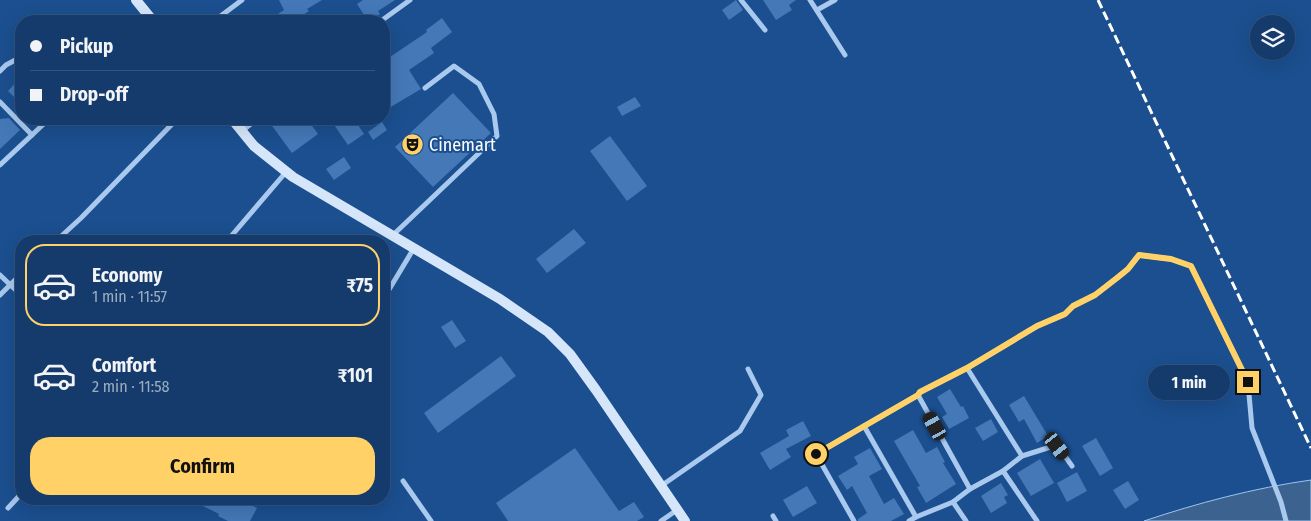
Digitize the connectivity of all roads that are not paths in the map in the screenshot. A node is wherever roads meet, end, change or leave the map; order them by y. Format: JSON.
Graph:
{"nodes":[{"id":1,"x":136,"y":0,"type":"edge"},
{"id":2,"x":242,"y":0,"type":"edge"},
{"id":3,"x":410,"y":0,"type":"edge"},
{"id":4,"x":741,"y":0,"type":"edge"},
{"id":5,"x":810,"y":0,"type":"edge"},
{"id":6,"x":835,"y":0,"type":"edge"},
{"id":7,"x":817,"y":10,"type":"junction"},
{"id":8,"x":148,"y":15,"type":"edge"},
{"id":9,"x":222,"y":15,"type":"edge"},
{"id":10,"x":389,"y":15,"type":"edge"},
{"id":11,"x":765,"y":30,"type":"dead end"},
{"id":12,"x":845,"y":55,"type":"dead end"},
{"id":13,"x":15,"y":61,"type":"edge"},
{"id":14,"x":0,"y":71,"type":"edge"},
{"id":15,"x":425,"y":88,"type":"dead end"},
{"id":16,"x":0,"y":102,"type":"edge"},
{"id":17,"x":15,"y":117,"type":"edge"},
{"id":18,"x":23,"y":125,"type":"edge"},
{"id":19,"x":42,"y":125,"type":"edge"},
{"id":20,"x":171,"y":125,"type":"edge"},
{"id":21,"x":237,"y":125,"type":"edge"},
{"id":22,"x":250,"y":125,"type":"edge"},
{"id":23,"x":242,"y":131,"type":"junction"},
{"id":24,"x":32,"y":134,"type":"junction"},
{"id":25,"x":0,"y":165,"type":"edge"},
{"id":26,"x":286,"y":171,"type":"junction"},
{"id":27,"x":63,"y":235,"type":"edge"},
{"id":28,"x":232,"y":235,"type":"edge"},
{"id":29,"x":392,"y":236,"type":"junction"},
{"id":30,"x":414,"y":248,"type":"junction"},
{"id":31,"x":0,"y":275,"type":"edge"},
{"id":32,"x":15,"y":279,"type":"edge"},
{"id":33,"x":10,"y":284,"type":"junction"},
{"id":34,"x":390,"y":288,"type":"edge"},
{"id":35,"x":15,"y":289,"type":"edge"},
{"id":36,"x":0,"y":295,"type":"edge"},
{"id":37,"x":967,"y":368,"type":"junction"},
{"id":38,"x":748,"y":369,"type":"dead end"},
{"id":39,"x":918,"y":395,"type":"junction"},
{"id":40,"x":864,"y":426,"type":"junction"},
{"id":41,"x":1022,"y":456,"type":"junction"},
{"id":42,"x":1072,"y":466,"type":"dead end"},
{"id":43,"x":1003,"y":471,"type":"junction"},
{"id":44,"x":403,"y":481,"type":"dead end"},
{"id":45,"x":661,"y":486,"type":"junction"},
{"id":46,"x":970,"y":489,"type":"junction"},
{"id":47,"x":15,"y":500,"type":"edge"},
{"id":48,"x":953,"y":502,"type":"junction"},
{"id":49,"x":8,"y":508,"type":"dead end"},
{"id":50,"x":678,"y":510,"type":"junction"},
{"id":51,"x":916,"y":516,"type":"junction"},
{"id":52,"x":432,"y":521,"type":"edge"},
{"id":53,"x":662,"y":521,"type":"edge"},
{"id":54,"x":685,"y":521,"type":"edge"},
{"id":55,"x":854,"y":521,"type":"edge"},
{"id":56,"x":909,"y":521,"type":"edge"},
{"id":57,"x":966,"y":521,"type":"edge"},
{"id":58,"x":1037,"y":521,"type":"edge"},
{"id":59,"x":1286,"y":521,"type":"edge"}],
"edges":[{"from":1,"to":8,"type":"street"},
{"from":2,"to":9,"type":"street"},
{"from":3,"to":10,"type":"street"},
{"from":4,"to":11,"type":"street"},
{"from":5,"to":7,"type":"street"},
{"from":6,"to":7,"type":"street"},
{"from":7,"to":12,"type":"street"},
{"from":13,"to":14,"type":"street"},
{"from":15,"to":29,"type":"street"},
{"from":16,"to":17,"type":"street"},
{"from":18,"to":24,"type":"street"},
{"from":19,"to":24,"type":"street"},
{"from":20,"to":27,"type":"street"},
{"from":21,"to":23,"type":"street"},
{"from":22,"to":23,"type":"street"},
{"from":23,"to":26,"type":"street"},
{"from":24,"to":25,"type":"street"},
{"from":26,"to":28,"type":"street"},
{"from":26,"to":29,"type":"street"},
{"from":29,"to":30,"type":"street"},
{"from":30,"to":34,"type":"street"},
{"from":30,"to":45,"type":"street"},
{"from":31,"to":33,"type":"street"},
{"from":32,"to":33,"type":"street"},
{"from":33,"to":35,"type":"street"},
{"from":33,"to":36,"type":"street"},
{"from":37,"to":39,"type":"street"},
{"from":37,"to":41,"type":"street"},
{"from":37,"to":59,"type":"street"},
{"from":38,"to":45,"type":"street"},
{"from":39,"to":40,"type":"street"},
{"from":39,"to":46,"type":"street"},
{"from":40,"to":51,"type":"street"},
{"from":40,"to":55,"type":"street"},
{"from":41,"to":42,"type":"street"},
{"from":41,"to":43,"type":"street"},
{"from":43,"to":46,"type":"street"},
{"from":43,"to":58,"type":"street"},
{"from":44,"to":52,"type":"street"},
{"from":45,"to":50,"type":"street"},
{"from":46,"to":48,"type":"street"},
{"from":47,"to":49,"type":"street"},
{"from":48,"to":51,"type":"street"},
{"from":48,"to":57,"type":"street"},
{"from":50,"to":53,"type":"street"},
{"from":50,"to":54,"type":"street"},
{"from":51,"to":56,"type":"street"}]}
